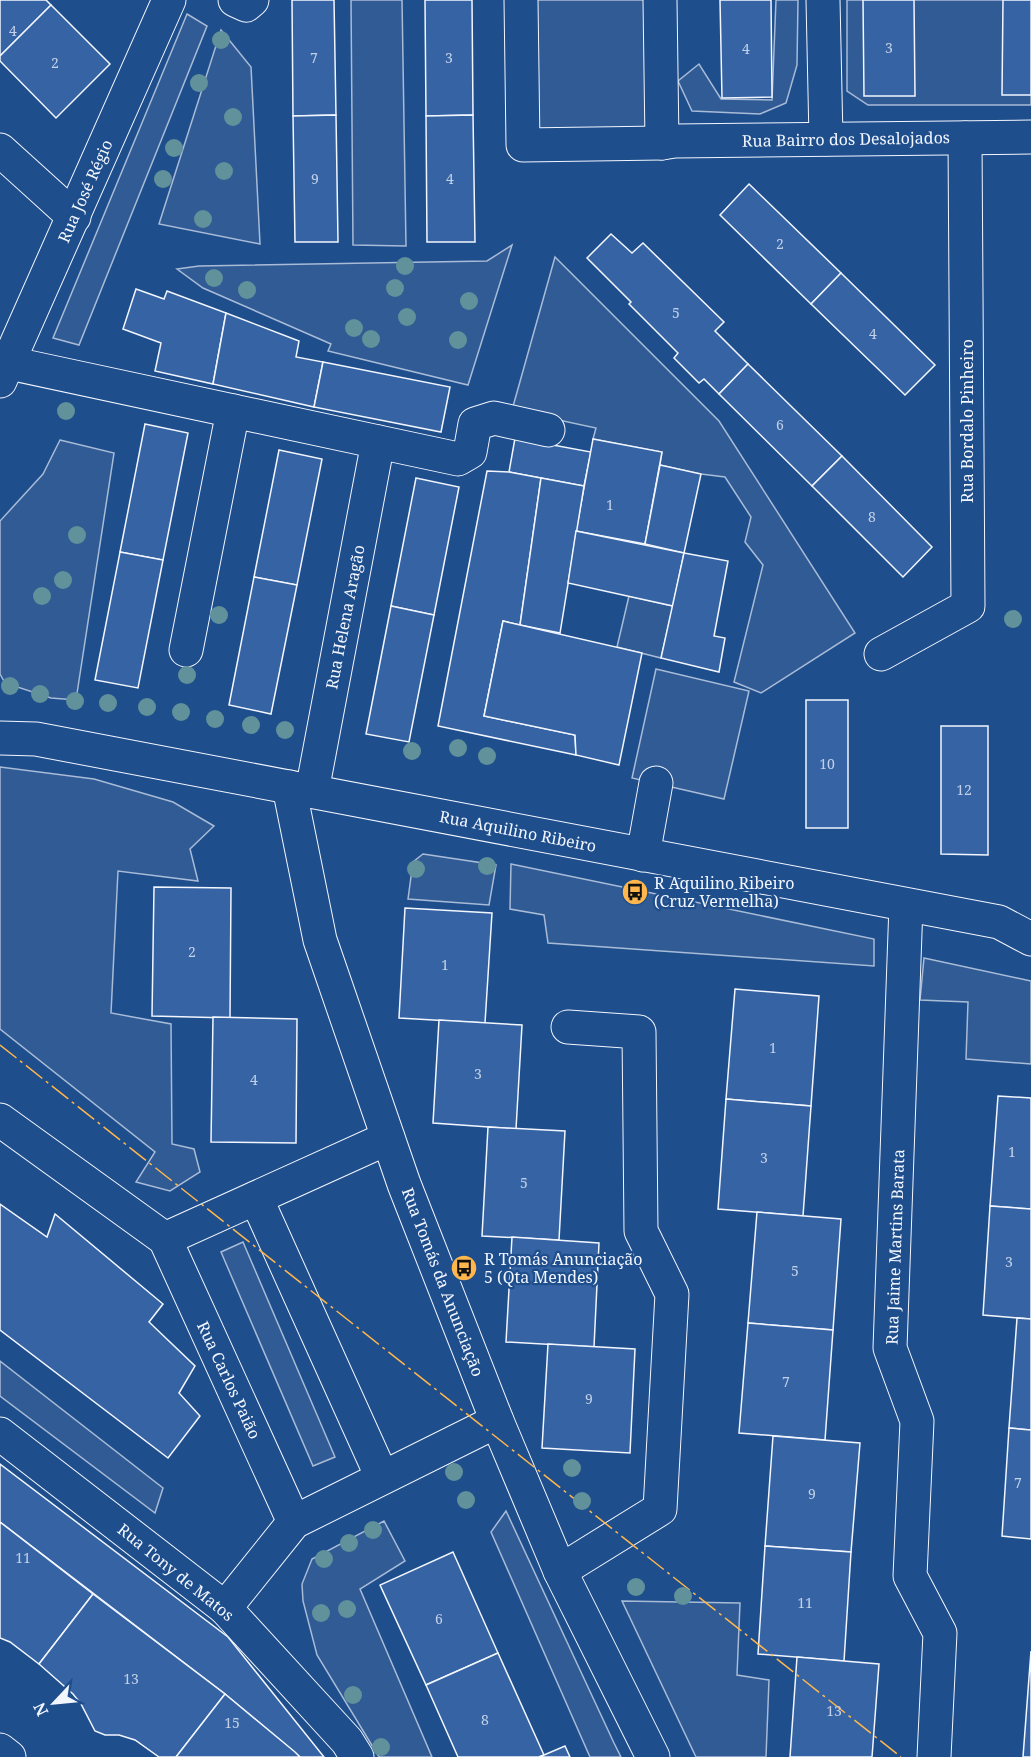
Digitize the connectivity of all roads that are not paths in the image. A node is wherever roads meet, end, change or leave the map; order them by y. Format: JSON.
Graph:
{"nodes":[{"id":1,"x":169,"y":0,"type":"edge"},
{"id":2,"x":235,"y":0,"type":"edge"},
{"id":3,"x":252,"y":0,"type":"edge"},
{"id":4,"x":521,"y":0,"type":"edge"},
{"id":5,"x":660,"y":0,"type":"edge"},
{"id":6,"x":823,"y":0,"type":"edge"},
{"id":7,"x":1031,"y":137,"type":"edge"},
{"id":8,"x":965,"y":138,"type":"junction"},
{"id":9,"x":826,"y":139,"type":"junction"},
{"id":10,"x":662,"y":143,"type":"junction"},
{"id":11,"x":0,"y":150,"type":"edge"},
{"id":12,"x":74,"y":217,"type":"junction"},
{"id":13,"x":2,"y":369,"type":"edge"},
{"id":14,"x":233,"y":411,"type":"junction"},
{"id":15,"x":548,"y":430,"type":"dead end"},
{"id":16,"x":378,"y":442,"type":"junction"},
{"id":17,"x":186,"y":650,"type":"dead end"},
{"id":18,"x":881,"y":654,"type":"dead end"},
{"id":19,"x":0,"y":720,"type":"edge"},
{"id":20,"x":0,"y":738,"type":"edge"},
{"id":21,"x":36,"y":739,"type":"junction"},
{"id":22,"x":656,"y":783,"type":"dead end"},
{"id":23,"x":301,"y":789,"type":"junction"},
{"id":24,"x":643,"y":855,"type":"junction"},
{"id":25,"x":906,"y":905,"type":"junction"},
{"id":26,"x":1031,"y":919,"type":"edge"},
{"id":27,"x":999,"y":922,"type":"junction"},
{"id":28,"x":1031,"y":939,"type":"edge"},
{"id":29,"x":568,"y":1027,"type":"dead end"},
{"id":30,"x":0,"y":1120,"type":"edge"},
{"id":31,"x":388,"y":1138,"type":"junction"},
{"id":32,"x":256,"y":1198,"type":"junction"},
{"id":33,"x":165,"y":1239,"type":"junction"},
{"id":34,"x":497,"y":1421,"type":"junction"},
{"id":35,"x":0,"y":1434,"type":"edge"},
{"id":36,"x":382,"y":1477,"type":"junction"},
{"id":37,"x":294,"y":1522,"type":"junction"},
{"id":38,"x":560,"y":1571,"type":"junction"},
{"id":39,"x":225,"y":1608,"type":"junction"},
{"id":40,"x":0,"y":1750,"type":"edge"},
{"id":41,"x":9,"y":1757,"type":"edge"},
{"id":42,"x":357,"y":1757,"type":"edge"},
{"id":43,"x":653,"y":1757,"type":"edge"},
{"id":44,"x":935,"y":1757,"type":"edge"}],
"edges":[{"from":1,"to":12,"type":"street","name":"Rua José Régio"},
{"from":2,"to":3,"type":"street"},
{"from":4,"to":10,"type":"street","name":"Rua Bairro dos Desalojados"},
{"from":5,"to":10,"type":"street"},
{"from":6,"to":9,"type":"street"},
{"from":7,"to":8,"type":"street","name":"Rua Bairro dos Desalojados"},
{"from":8,"to":9,"type":"street","name":"Rua Bairro dos Desalojados"},
{"from":8,"to":18,"type":"street","name":"Rua Bordalo Pinheiro"},
{"from":9,"to":10,"type":"street","name":"Rua Bairro dos Desalojados"},
{"from":11,"to":12,"type":"street"},
{"from":12,"to":13,"type":"street","name":"Rua José Régio"},
{"from":13,"to":14,"type":"street"},
{"from":14,"to":16,"type":"street"},
{"from":14,"to":17,"type":"street"},
{"from":15,"to":16,"type":"street"},
{"from":16,"to":23,"type":"street","name":"Rua Helena Aragão"},
{"from":19,"to":21,"type":"street","name":"Rua Aquilino Ribeiro"},
{"from":20,"to":21,"type":"street","name":"Rua Aquilino Ribeiro"},
{"from":21,"to":23,"type":"street","name":"Rua Aquilino Ribeiro"},
{"from":22,"to":24,"type":"street"},
{"from":23,"to":24,"type":"street","name":"Rua Aquilino Ribeiro"},
{"from":23,"to":31,"type":"street","name":"Rua Tomás da Anunciação"},
{"from":24,"to":25,"type":"street","name":"Rua Aquilino Ribeiro"},
{"from":25,"to":27,"type":"street","name":"Rua Aquilino Ribeiro"},
{"from":25,"to":44,"type":"street","name":"Rua Jaime Martins Barata"},
{"from":26,"to":27,"type":"street","name":"Rua Aquilino Ribeiro"},
{"from":27,"to":28,"type":"street","name":"Rua Aquilino Ribeiro"},
{"from":29,"to":38,"type":"street"},
{"from":30,"to":33,"type":"street","name":"Rua Carlos Paião"},
{"from":31,"to":32,"type":"street"},
{"from":31,"to":34,"type":"street","name":"Rua Tomás da Anunciação"},
{"from":32,"to":33,"type":"street"},
{"from":32,"to":36,"type":"street"},
{"from":33,"to":37,"type":"street","name":"Rua Carlos Paião"},
{"from":34,"to":36,"type":"street"},
{"from":34,"to":38,"type":"street","name":"Rua Tomás da Anunciação"},
{"from":35,"to":39,"type":"street","name":"Rua Tony de Matos"},
{"from":36,"to":37,"type":"street"},
{"from":37,"to":39,"type":"street"},
{"from":38,"to":43,"type":"street","name":"Rua Tomás da Anunciação"},
{"from":39,"to":42,"type":"street","name":"Rua Tony de Matos"},
{"from":40,"to":41,"type":"street"}]}
